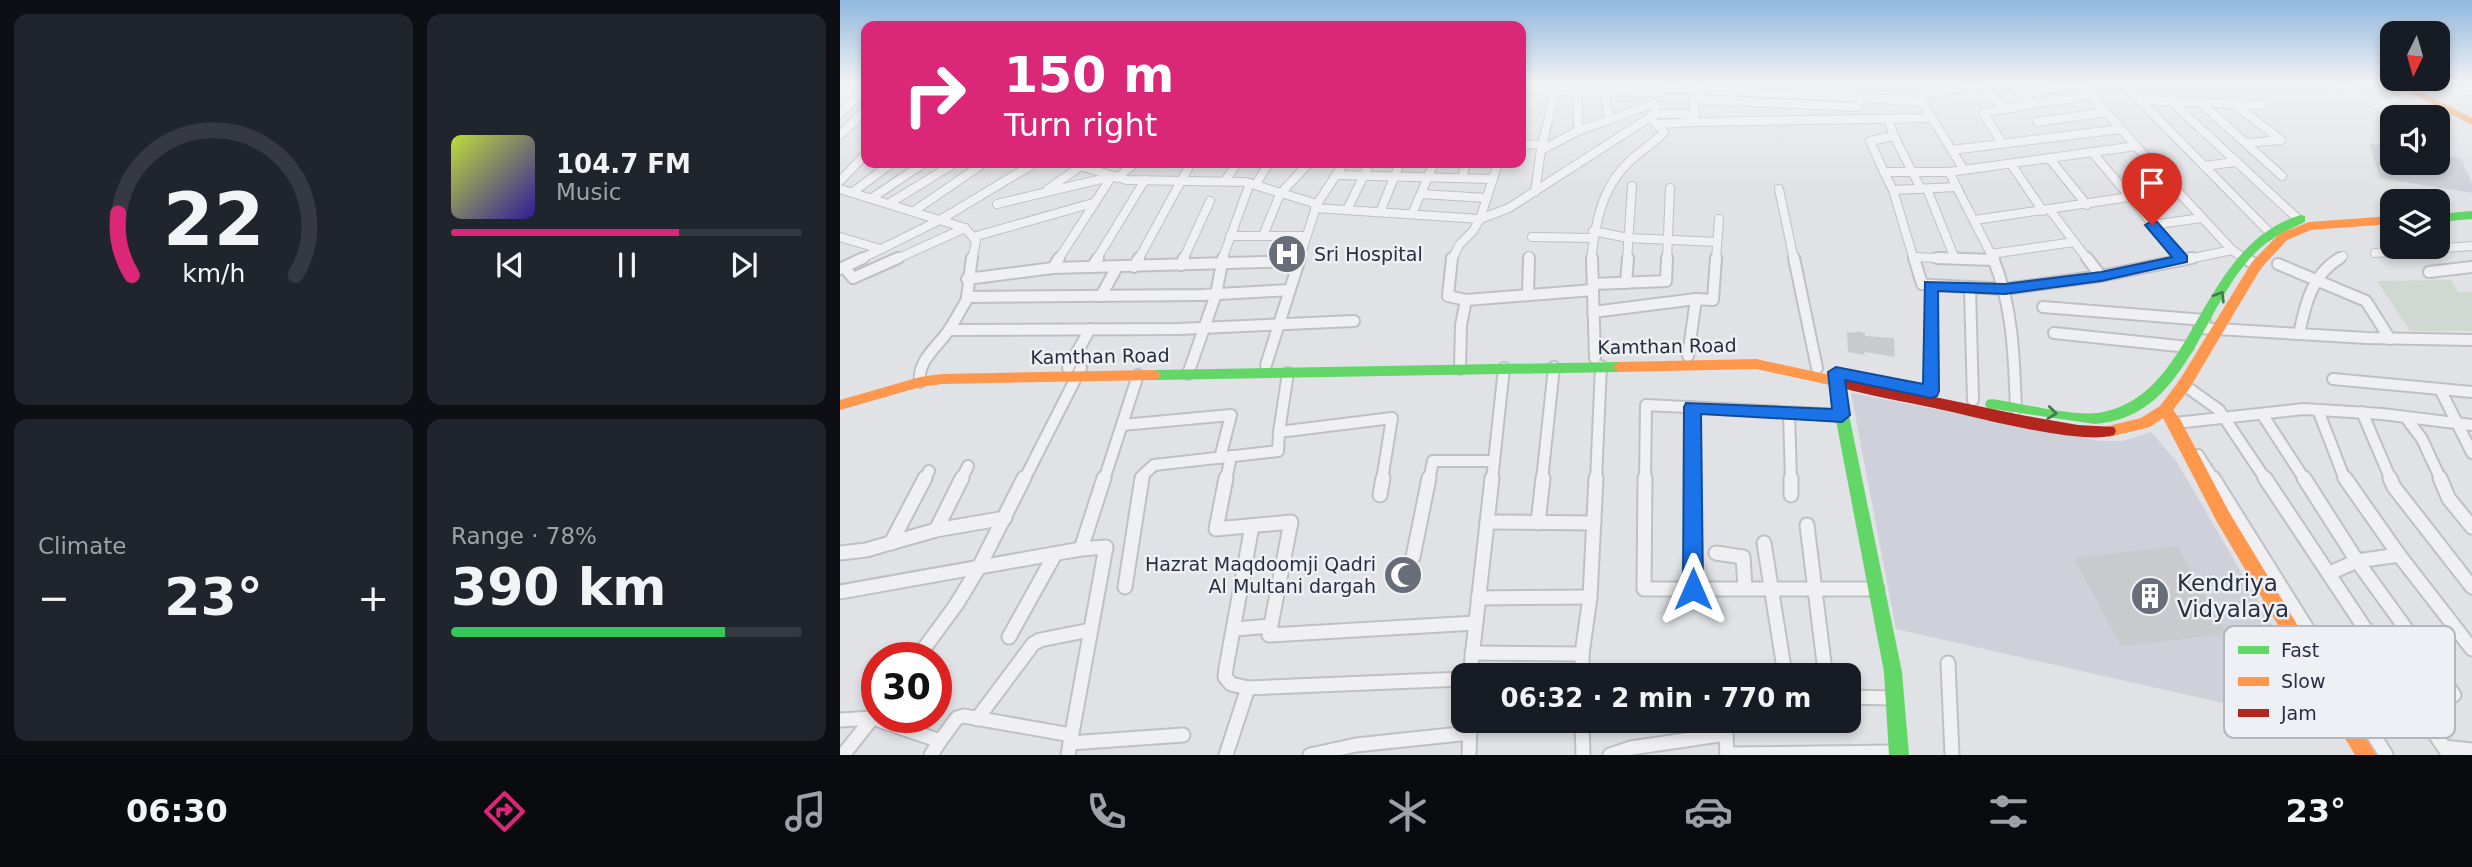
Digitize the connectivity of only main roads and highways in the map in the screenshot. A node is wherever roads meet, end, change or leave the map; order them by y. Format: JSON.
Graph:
{"nodes":[{"id":1,"x":2472,"y":207,"type":"edge"},
{"id":2,"x":2450,"y":208,"type":"edge"},
{"id":3,"x":2380,"y":215,"type":"edge"},
{"id":4,"x":2472,"y":215,"type":"edge"},
{"id":5,"x":2380,"y":216,"type":"edge"},
{"id":6,"x":2450,"y":217,"type":"edge"},
{"id":7,"x":2275,"y":236,"type":"junction"},
{"id":8,"x":2244,"y":257,"type":"junction"},
{"id":9,"x":1590,"y":362,"type":"junction"},
{"id":10,"x":1461,"y":365,"type":"junction"},
{"id":11,"x":1075,"y":370,"type":"junction"},
{"id":12,"x":1189,"y":370,"type":"junction"},
{"id":13,"x":1836,"y":376,"type":"junction"},
{"id":14,"x":919,"y":378,"type":"junction"},
{"id":15,"x":840,"y":397,"type":"edge"},
{"id":16,"x":840,"y":405,"type":"edge"},
{"id":17,"x":2165,"y":410,"type":"junction"},
{"id":18,"x":2129,"y":412,"type":"junction"},
{"id":19,"x":2145,"y":423,"type":"junction"},
{"id":20,"x":2288,"y":626,"type":"edge"},
{"id":21,"x":2356,"y":738,"type":"edge"},
{"id":22,"x":1899,"y":754,"type":"edge"},
{"id":23,"x":2366,"y":755,"type":"edge"}],
"edges":[{"from":1,"to":2,"type":"main road"},
{"from":3,"to":7,"type":"main road","name":"Kamthan Road"},
{"from":4,"to":6,"type":"main road"},
{"from":5,"to":7,"type":"main road","name":"Kamthan Road"},
{"from":7,"to":8,"type":"main road","name":"Kamthan Road"},
{"from":8,"to":17,"type":"main road","name":"Kamthan Road"},
{"from":18,"to":8,"type":"main road","name":"Kamthan Road","one_way":true},
{"from":9,"to":10,"type":"main road","name":"Kamthan Road"},
{"from":9,"to":10,"type":"main road","name":"Kamthan Road"},
{"from":9,"to":13,"type":"main road","name":"Kamthan Road"},
{"from":9,"to":13,"type":"main road","name":"Kamthan Road"},
{"from":10,"to":12,"type":"main road","name":"Kamthan Road"},
{"from":10,"to":12,"type":"main road","name":"Kamthan Road"},
{"from":11,"to":12,"type":"main road","name":"Kamthan Road"},
{"from":11,"to":12,"type":"main road","name":"Kamthan Road"},
{"from":11,"to":14,"type":"main road","name":"Kamthan Road"},
{"from":13,"to":18,"type":"main road","name":"Kamthan Road","one_way":true},
{"from":13,"to":19,"type":"main road","name":"Kamthan Road"},
{"from":13,"to":22,"type":"main road"},
{"from":14,"to":15,"type":"main road","name":"Kamthan Road"},
{"from":14,"to":16,"type":"main road","name":"Kamthan Road"},
{"from":17,"to":19,"type":"main road","name":"Kamthan Road"},
{"from":17,"to":20,"type":"main road"},
{"from":18,"to":19,"type":"main road"},
{"from":21,"to":23,"type":"main road"}]}
